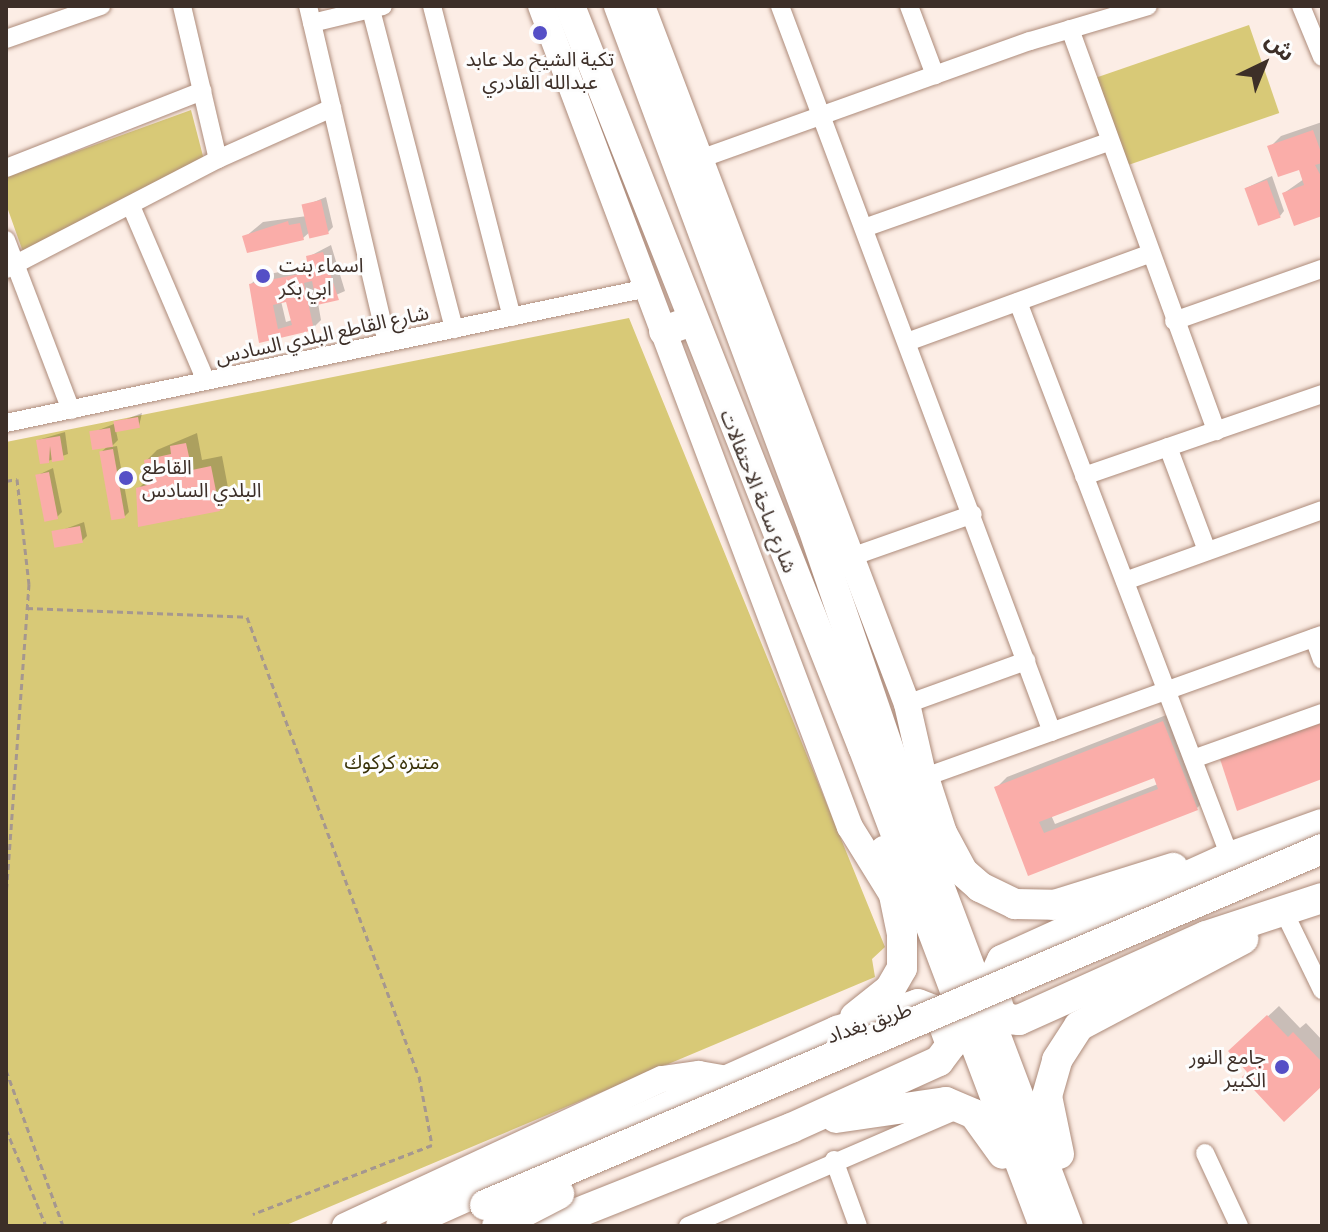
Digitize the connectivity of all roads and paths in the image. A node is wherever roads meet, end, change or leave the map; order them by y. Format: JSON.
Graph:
{"nodes":[{"id":1,"x":101,"y":6,"type":"edge"},
{"id":2,"x":182,"y":6,"type":"edge"},
{"id":3,"x":432,"y":6,"type":"edge"},
{"id":4,"x":541,"y":6,"type":"edge"},
{"id":5,"x":570,"y":6,"type":"edge"},
{"id":6,"x":619,"y":6,"type":"edge"},
{"id":7,"x":642,"y":6,"type":"edge"},
{"id":8,"x":780,"y":6,"type":"edge"},
{"id":9,"x":909,"y":6,"type":"edge"},
{"id":10,"x":1148,"y":6,"type":"edge"},
{"id":11,"x":1301,"y":6,"type":"edge"},
{"id":12,"x":375,"y":7,"type":"edge"},
{"id":13,"x":310,"y":15,"type":"edge"},
{"id":14,"x":1070,"y":29,"type":"junction"},
{"id":15,"x":6,"y":39,"type":"edge"},
{"id":16,"x":1322,"y":57,"type":"edge"},
{"id":17,"x":935,"y":75,"type":"junction"},
{"id":18,"x":202,"y":91,"type":"junction"},
{"id":19,"x":332,"y":108,"type":"junction"},
{"id":20,"x":819,"y":116,"type":"junction"},
{"id":21,"x":662,"y":125,"type":"junction"},
{"id":22,"x":622,"y":140,"type":"junction"},
{"id":23,"x":1108,"y":142,"type":"junction"},
{"id":24,"x":218,"y":159,"type":"junction"},
{"id":25,"x":691,"y":167,"type":"junction"},
{"id":26,"x":6,"y":168,"type":"edge"},
{"id":27,"x":642,"y":191,"type":"junction"},
{"id":28,"x":131,"y":206,"type":"junction"},
{"id":29,"x":864,"y":228,"type":"junction"},
{"id":30,"x":6,"y":240,"type":"edge"},
{"id":31,"x":1149,"y":254,"type":"junction"},
{"id":32,"x":10,"y":267,"type":"edge"},
{"id":33,"x":1322,"y":269,"type":"edge"},
{"id":34,"x":648,"y":288,"type":"junction"},
{"id":35,"x":1018,"y":302,"type":"junction"},
{"id":36,"x":512,"y":317,"type":"junction"},
{"id":37,"x":1174,"y":321,"type":"junction"},
{"id":38,"x":677,"y":326,"type":"junction"},
{"id":39,"x":454,"y":329,"type":"junction"},
{"id":40,"x":907,"y":342,"type":"junction"},
{"id":41,"x":387,"y":343,"type":"junction"},
{"id":42,"x":206,"y":381,"type":"junction"},
{"id":43,"x":1322,"y":394,"type":"edge"},
{"id":44,"x":71,"y":410,"type":"junction"},
{"id":45,"x":6,"y":423,"type":"edge"},
{"id":46,"x":1216,"y":431,"type":"junction"},
{"id":47,"x":1168,"y":447,"type":"junction"},
{"id":48,"x":1084,"y":476,"type":"junction"},
{"id":49,"x":6,"y":481,"type":"edge"},
{"id":50,"x":1322,"y":510,"type":"edge"},
{"id":51,"x":973,"y":514,"type":"junction"},
{"id":52,"x":825,"y":524,"type":"junction"},
{"id":53,"x":1207,"y":551,"type":"junction"},
{"id":54,"x":851,"y":557,"type":"junction"},
{"id":55,"x":1125,"y":581,"type":"junction"},
{"id":56,"x":27,"y":608,"type":"junction"},
{"id":57,"x":1318,"y":636,"type":"edge"},
{"id":58,"x":1322,"y":660,"type":"edge"},
{"id":59,"x":1026,"y":661,"type":"junction"},
{"id":60,"x":1166,"y":690,"type":"junction"},
{"id":61,"x":907,"y":704,"type":"junction"},
{"id":62,"x":1322,"y":713,"type":"edge"},
{"id":63,"x":1052,"y":732,"type":"junction"},
{"id":64,"x":863,"y":747,"type":"junction"},
{"id":65,"x":1193,"y":759,"type":"junction"},
{"id":66,"x":912,"y":781,"type":"junction"},
{"id":67,"x":1322,"y":824,"type":"edge"},
{"id":68,"x":1322,"y":849,"type":"edge"},
{"id":69,"x":1230,"y":857,"type":"junction"},
{"id":70,"x":1322,"y":866,"type":"edge"},
{"id":71,"x":6,"y":896,"type":"edge"},
{"id":72,"x":1322,"y":898,"type":"edge"},
{"id":73,"x":896,"y":901,"type":"junction"},
{"id":74,"x":1284,"y":912,"type":"junction"},
{"id":75,"x":960,"y":970,"type":"junction"},
{"id":76,"x":1322,"y":990,"type":"edge"},
{"id":77,"x":837,"y":1031,"type":"junction"},
{"id":78,"x":6,"y":1070,"type":"edge"},
{"id":79,"x":728,"y":1079,"type":"junction"},
{"id":80,"x":963,"y":1107,"type":"junction"},
{"id":81,"x":791,"y":1128,"type":"junction"},
{"id":82,"x":6,"y":1129,"type":"edge"},
{"id":83,"x":1205,"y":1153,"type":"dead end"},
{"id":84,"x":834,"y":1160,"type":"junction"},
{"id":85,"x":253,"y":1214,"type":"dead end"},
{"id":86,"x":491,"y":1216,"type":"edge"},
{"id":87,"x":1053,"y":1217,"type":"edge"},
{"id":88,"x":723,"y":1219,"type":"edge"},
{"id":89,"x":408,"y":1223,"type":"edge"},
{"id":90,"x":46,"y":1226,"type":"edge"},
{"id":91,"x":63,"y":1226,"type":"edge"},
{"id":92,"x":345,"y":1226,"type":"edge"},
{"id":93,"x":545,"y":1226,"type":"edge"},
{"id":94,"x":688,"y":1226,"type":"edge"},
{"id":95,"x":858,"y":1226,"type":"edge"},
{"id":96,"x":1239,"y":1226,"type":"edge"}],
"edges":[{"from":1,"to":15,"type":"street"},
{"from":2,"to":18,"type":"street"},
{"from":3,"to":36,"type":"street"},
{"from":4,"to":34,"type":"main road"},
{"from":5,"to":22,"type":"main road","name":"شارع ساحة الاحتفالات"},
{"from":6,"to":21,"type":"main road","name":"شارع ساحة الاحتفالات"},
{"from":7,"to":25,"type":"main road"},
{"from":8,"to":20,"type":"street"},
{"from":9,"to":17,"type":"street"},
{"from":10,"to":14,"type":"street"},
{"from":11,"to":16,"type":"street"},
{"from":12,"to":13,"type":"street"},
{"from":12,"to":39,"type":"street"},
{"from":13,"to":19,"type":"street"},
{"from":14,"to":17,"type":"street"},
{"from":14,"to":23,"type":"street"},
{"from":17,"to":20,"type":"street"},
{"from":18,"to":24,"type":"street"},
{"from":18,"to":26,"type":"street"},
{"from":19,"to":24,"type":"street"},
{"from":19,"to":41,"type":"street"},
{"from":20,"to":25,"type":"street"},
{"from":20,"to":29,"type":"street"},
{"from":21,"to":22,"type":"main road"},
{"from":21,"to":25,"type":"main road","name":"شارع ساحة الاحتفالات"},
{"from":22,"to":27,"type":"main road","name":"شارع ساحة الاحتفالات"},
{"from":23,"to":29,"type":"street"},
{"from":23,"to":31,"type":"street"},
{"from":24,"to":28,"type":"street"},
{"from":25,"to":27,"type":"main road"},
{"from":25,"to":52,"type":"main road","name":"شارع ساحة الاحتفالات"},
{"from":27,"to":38,"type":"main road","name":"شارع ساحة الاحتفالات"},
{"from":28,"to":32,"type":"street"},
{"from":28,"to":42,"type":"street"},
{"from":29,"to":40,"type":"street"},
{"from":30,"to":32,"type":"street"},
{"from":31,"to":35,"type":"street"},
{"from":31,"to":37,"type":"street"},
{"from":32,"to":44,"type":"street"},
{"from":33,"to":37,"type":"street"},
{"from":34,"to":36,"type":"street","name":"شارع القاطع البلدي السادس"},
{"from":34,"to":38,"type":"main road"},
{"from":35,"to":40,"type":"street"},
{"from":35,"to":48,"type":"street"},
{"from":36,"to":39,"type":"street","name":"شارع القاطع البلدي السادس"},
{"from":37,"to":46,"type":"street"},
{"from":38,"to":64,"type":"main road","name":"شارع ساحة الاحتفالات"},
{"from":38,"to":73,"type":"main road"},
{"from":39,"to":41,"type":"street","name":"شارع القاطع البلدي السادس"},
{"from":40,"to":51,"type":"street"},
{"from":41,"to":42,"type":"street","name":"شارع القاطع البلدي السادس"},
{"from":42,"to":44,"type":"street","name":"شارع القاطع البلدي السادس"},
{"from":43,"to":46,"type":"street"},
{"from":44,"to":45,"type":"street","name":"شارع القاطع البلدي السادس"},
{"from":46,"to":47,"type":"street"},
{"from":47,"to":48,"type":"street"},
{"from":47,"to":53,"type":"street"},
{"from":48,"to":55,"type":"street"},
{"from":49,"to":56,"type":"path"},
{"from":50,"to":53,"type":"street"},
{"from":51,"to":54,"type":"street"},
{"from":51,"to":59,"type":"street"},
{"from":52,"to":54,"type":"main road"},
{"from":52,"to":66,"type":"main road","name":"شارع ساحة الاحتفالات"},
{"from":53,"to":55,"type":"street"},
{"from":54,"to":61,"type":"main road"},
{"from":55,"to":60,"type":"street"},
{"from":56,"to":71,"type":"path"},
{"from":56,"to":85,"type":"path"},
{"from":57,"to":58,"type":"street"},
{"from":57,"to":60,"type":"street"},
{"from":59,"to":61,"type":"street"},
{"from":59,"to":63,"type":"street"},
{"from":60,"to":63,"type":"street"},
{"from":60,"to":65,"type":"street"},
{"from":61,"to":66,"type":"main road"},
{"from":62,"to":65,"type":"street"},
{"from":63,"to":66,"type":"street"},
{"from":64,"to":73,"type":"main road"},
{"from":64,"to":75,"type":"main road","name":"شارع ساحة الاحتفالات"},
{"from":65,"to":69,"type":"street"},
{"from":66,"to":69,"type":"main road"},
{"from":66,"to":75,"type":"main road","name":"شارع ساحة الاحتفالات"},
{"from":67,"to":69,"type":"main road"},
{"from":68,"to":86,"type":"main road","bridge":true},
{"from":69,"to":74,"type":"main road"},
{"from":70,"to":86,"type":"main road","bridge":true},
{"from":72,"to":74,"type":"main road"},
{"from":73,"to":77,"type":"main road"},
{"from":74,"to":76,"type":"street"},
{"from":74,"to":87,"type":"main road"},
{"from":75,"to":87,"type":"main road"},
{"from":77,"to":79,"type":"main road","name":"طريق بغداد"},
{"from":77,"to":81,"type":"main road","name":"طريق بغداد"},
{"from":78,"to":91,"type":"path"},
{"from":79,"to":89,"type":"main road","name":"طريق بغداد"},
{"from":79,"to":92,"type":"main road"},
{"from":80,"to":81,"type":"main road"},
{"from":80,"to":84,"type":"street"},
{"from":80,"to":87,"type":"main road"},
{"from":81,"to":93,"type":"main road","name":"طريق بغداد"},
{"from":82,"to":90,"type":"path"},
{"from":83,"to":96,"type":"street"},
{"from":84,"to":88,"type":"street"},
{"from":84,"to":95,"type":"street"},
{"from":86,"to":89,"type":"main road"},
{"from":88,"to":94,"type":"street"}]}
